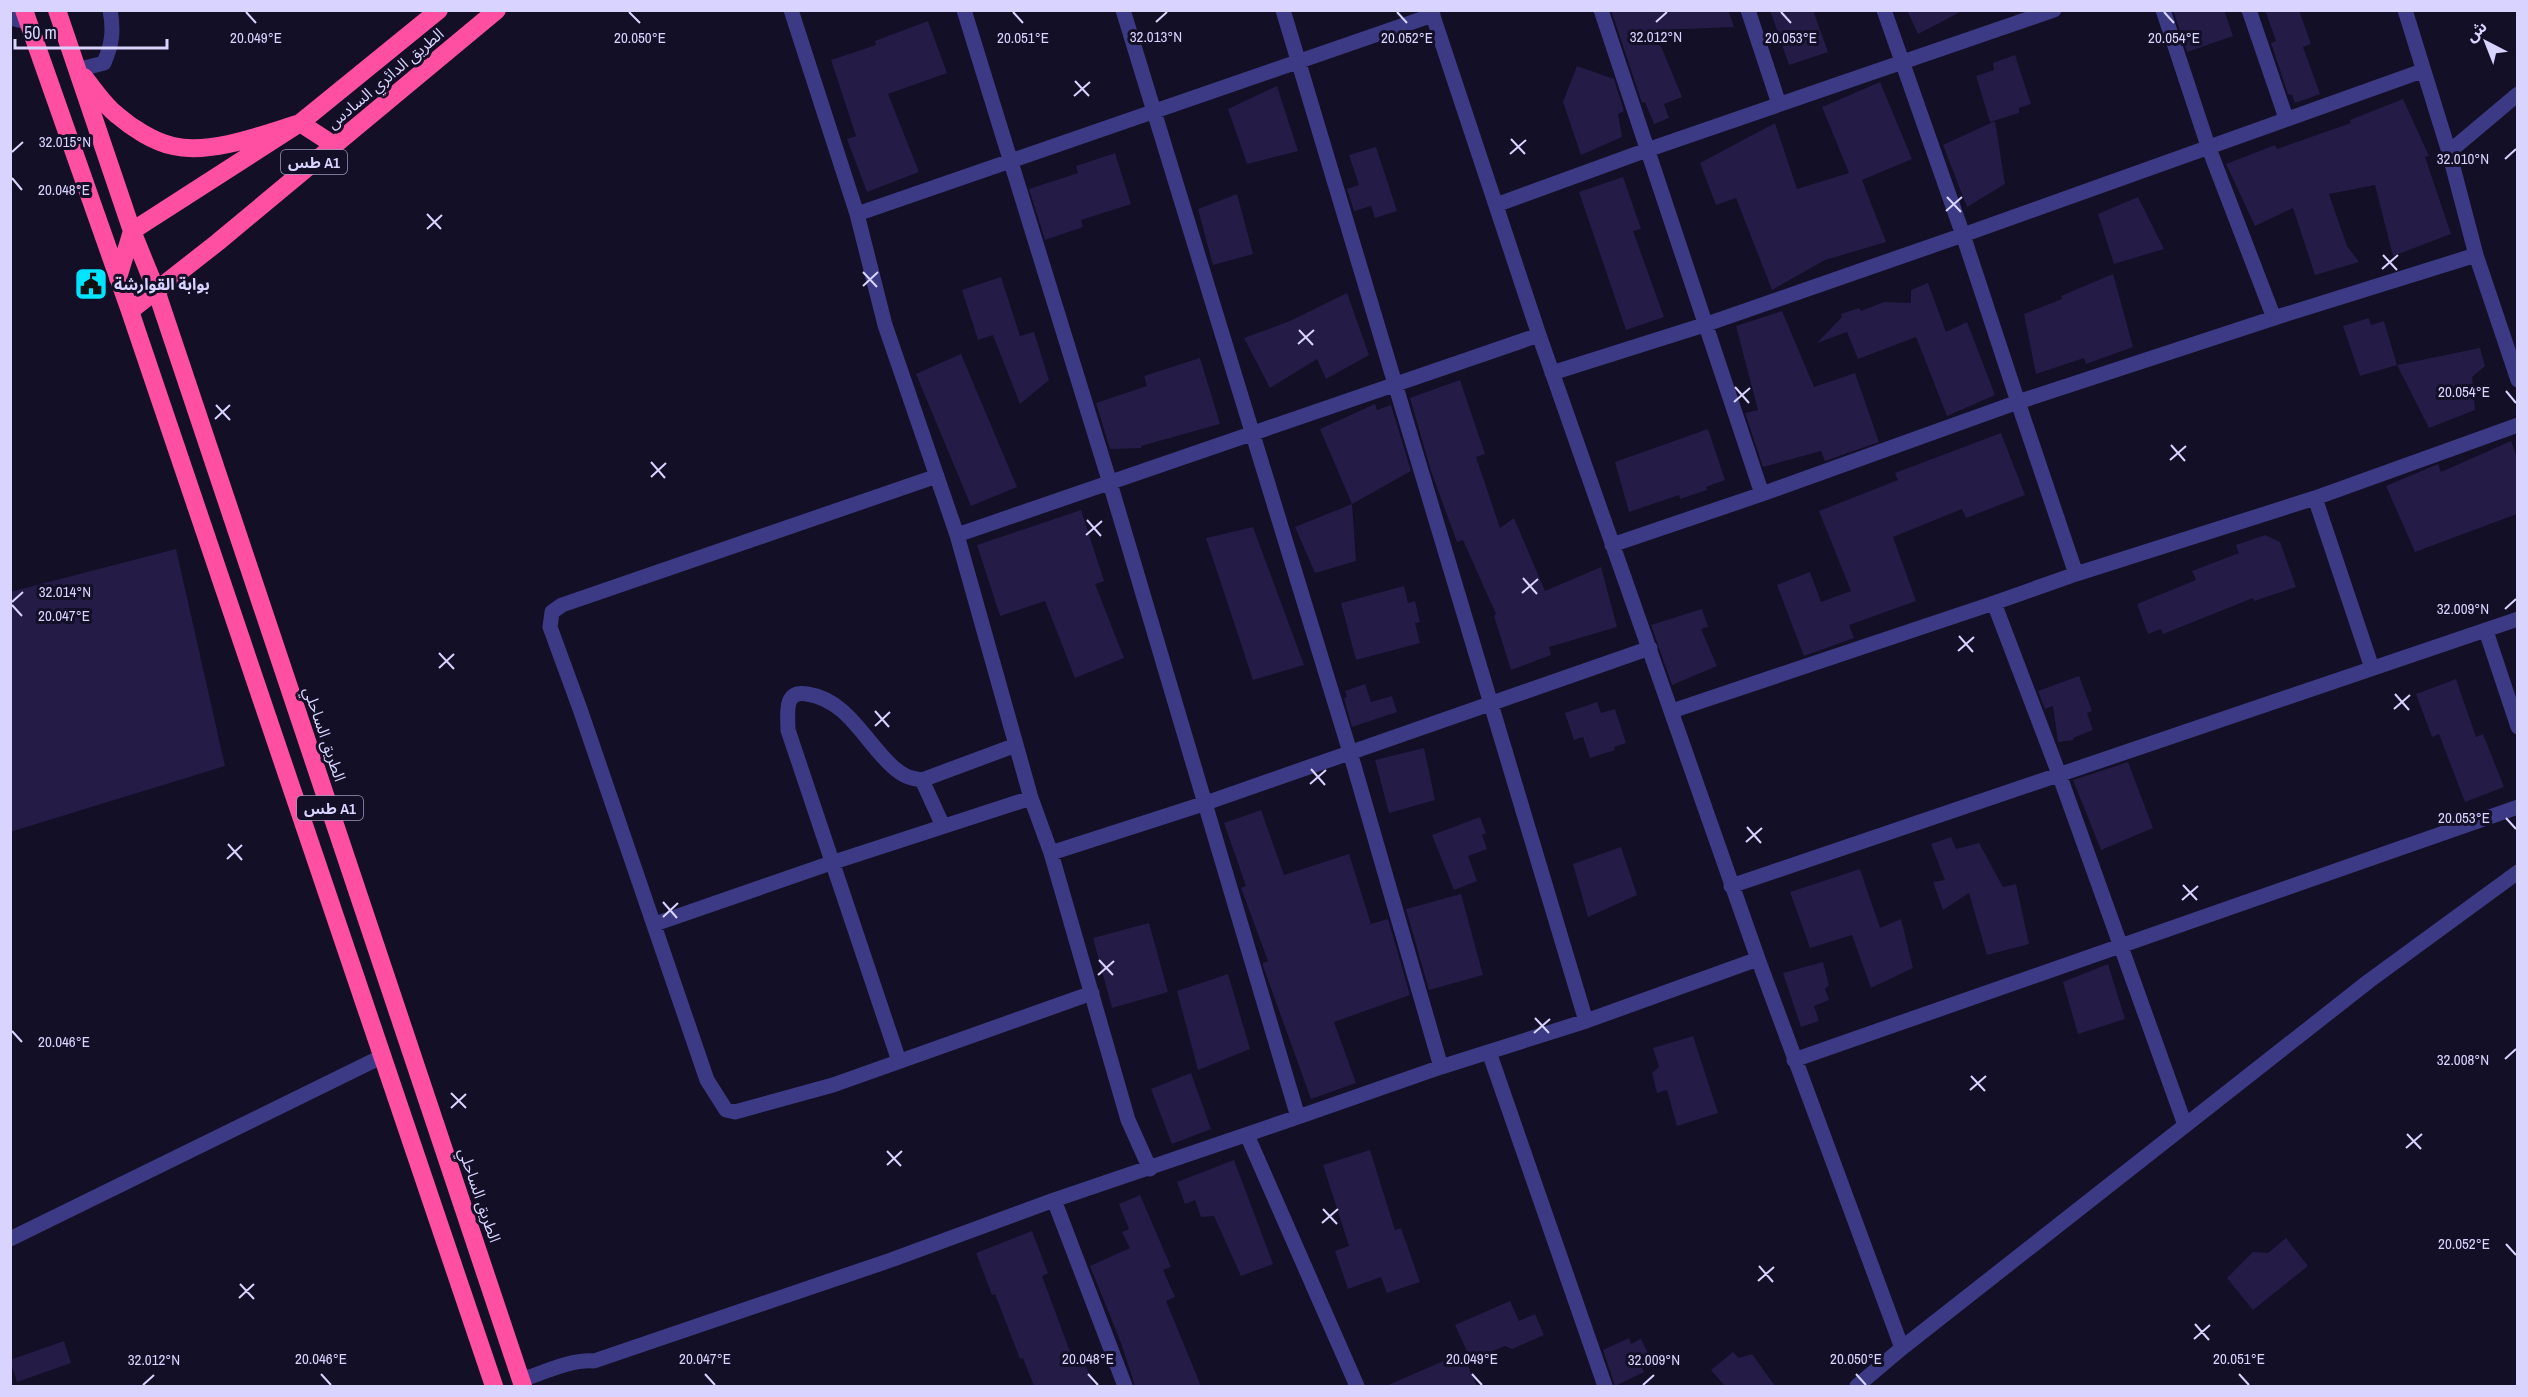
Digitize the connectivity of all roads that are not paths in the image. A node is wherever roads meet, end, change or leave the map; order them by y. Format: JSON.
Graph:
{"nodes":[{"id":1,"x":57,"y":10,"type":"edge"},
{"id":2,"x":110,"y":10,"type":"edge"},
{"id":3,"x":439,"y":10,"type":"edge"},
{"id":4,"x":497,"y":10,"type":"edge"},
{"id":5,"x":791,"y":10,"type":"edge"},
{"id":6,"x":964,"y":10,"type":"edge"},
{"id":7,"x":1123,"y":10,"type":"edge"},
{"id":8,"x":1282,"y":10,"type":"edge"},
{"id":9,"x":1601,"y":10,"type":"edge"},
{"id":10,"x":1748,"y":10,"type":"edge"},
{"id":11,"x":1884,"y":10,"type":"edge"},
{"id":12,"x":2054,"y":10,"type":"edge"},
{"id":13,"x":2163,"y":10,"type":"edge"},
{"id":14,"x":2249,"y":10,"type":"edge"},
{"id":15,"x":2404,"y":10,"type":"edge"},
{"id":16,"x":1432,"y":13,"type":"edge"},
{"id":17,"x":20,"y":17,"type":"edge"},
{"id":18,"x":1299,"y":61,"type":"junction"},
{"id":19,"x":1903,"y":62,"type":"junction"},
{"id":20,"x":78,"y":70,"type":"junction"},
{"id":21,"x":2422,"y":71,"type":"junction"},
{"id":22,"x":2517,"y":94,"type":"edge"},
{"id":23,"x":1779,"y":104,"type":"junction"},
{"id":24,"x":1154,"y":112,"type":"junction"},
{"id":25,"x":2286,"y":118,"type":"junction"},
{"id":26,"x":300,"y":123,"type":"junction"},
{"id":27,"x":334,"y":145,"type":"junction"},
{"id":28,"x":2208,"y":147,"type":"junction"},
{"id":29,"x":1647,"y":150,"type":"junction"},
{"id":30,"x":2449,"y":152,"type":"junction"},
{"id":31,"x":1010,"y":160,"type":"junction"},
{"id":32,"x":1496,"y":205,"type":"junction"},
{"id":33,"x":857,"y":214,"type":"junction"},
{"id":34,"x":132,"y":231,"type":"junction"},
{"id":35,"x":1963,"y":236,"type":"junction"},
{"id":36,"x":2476,"y":255,"type":"junction"},
{"id":37,"x":118,"y":278,"type":"junction"},
{"id":38,"x":156,"y":290,"type":"junction"},
{"id":39,"x":130,"y":311,"type":"junction"},
{"id":40,"x":2274,"y":318,"type":"junction"},
{"id":41,"x":1707,"y":324,"type":"junction"},
{"id":42,"x":1539,"y":335,"type":"junction"},
{"id":43,"x":1552,"y":373,"type":"junction"},
{"id":44,"x":2517,"y":380,"type":"edge"},
{"id":45,"x":1396,"y":383,"type":"junction"},
{"id":46,"x":2018,"y":402,"type":"junction"},
{"id":47,"x":2517,"y":425,"type":"edge"},
{"id":48,"x":1253,"y":432,"type":"junction"},
{"id":49,"x":937,"y":476,"type":"junction"},
{"id":50,"x":1110,"y":483,"type":"junction"},
{"id":51,"x":1762,"y":494,"type":"junction"},
{"id":52,"x":2315,"y":498,"type":"junction"},
{"id":53,"x":957,"y":535,"type":"junction"},
{"id":54,"x":1612,"y":545,"type":"junction"},
{"id":55,"x":2076,"y":574,"type":"junction"},
{"id":56,"x":1994,"y":603,"type":"junction"},
{"id":57,"x":2517,"y":619,"type":"edge"},
{"id":58,"x":2486,"y":631,"type":"junction"},
{"id":59,"x":1650,"y":648,"type":"junction"},
{"id":60,"x":2372,"y":668,"type":"junction"},
{"id":61,"x":1490,"y":705,"type":"junction"},
{"id":62,"x":1672,"y":711,"type":"junction"},
{"id":63,"x":2517,"y":727,"type":"edge"},
{"id":64,"x":1016,"y":745,"type":"junction"},
{"id":65,"x":1350,"y":752,"type":"junction"},
{"id":66,"x":2059,"y":774,"type":"junction"},
{"id":67,"x":922,"y":780,"type":"junction"},
{"id":68,"x":1031,"y":798,"type":"junction"},
{"id":69,"x":1203,"y":804,"type":"junction"},
{"id":70,"x":2517,"y":807,"type":"edge"},
{"id":71,"x":943,"y":826,"type":"junction"},
{"id":72,"x":1051,"y":853,"type":"junction"},
{"id":73,"x":831,"y":863,"type":"junction"},
{"id":74,"x":2517,"y":872,"type":"edge"},
{"id":75,"x":1731,"y":886,"type":"junction"},
{"id":76,"x":655,"y":924,"type":"junction"},
{"id":77,"x":2120,"y":945,"type":"junction"},
{"id":78,"x":1758,"y":959,"type":"junction"},
{"id":79,"x":1092,"y":993,"type":"junction"},
{"id":80,"x":1586,"y":1021,"type":"junction"},
{"id":81,"x":1489,"y":1052,"type":"junction"},
{"id":82,"x":381,"y":1057,"type":"junction"},
{"id":83,"x":1794,"y":1060,"type":"junction"},
{"id":84,"x":899,"y":1061,"type":"junction"},
{"id":85,"x":1441,"y":1067,"type":"junction"},
{"id":86,"x":1298,"y":1117,"type":"junction"},
{"id":87,"x":2185,"y":1125,"type":"junction"},
{"id":88,"x":1246,"y":1135,"type":"junction"},
{"id":89,"x":1150,"y":1169,"type":"junction"},
{"id":90,"x":1054,"y":1200,"type":"junction"},
{"id":91,"x":10,"y":1239,"type":"edge"},
{"id":92,"x":1902,"y":1348,"type":"junction"},
{"id":93,"x":522,"y":1383,"type":"edge"},
{"id":94,"x":494,"y":1386,"type":"edge"},
{"id":95,"x":1125,"y":1386,"type":"edge"},
{"id":96,"x":1357,"y":1386,"type":"edge"},
{"id":97,"x":1605,"y":1386,"type":"edge"},
{"id":98,"x":1857,"y":1386,"type":"edge"}],
"edges":[{"from":1,"to":20,"type":"highway","name":"الطريق الساحلي"},
{"from":2,"to":20,"type":"street"},
{"from":3,"to":26,"type":"highway","name":"الطريق الدائري السادس","number":"طس A1"},
{"from":4,"to":27,"type":"highway","name":"الطريق الدائري السادس","number":"طس A1"},
{"from":5,"to":33,"type":"street"},
{"from":6,"to":31,"type":"street"},
{"from":7,"to":24,"type":"street"},
{"from":8,"to":18,"type":"street"},
{"from":9,"to":29,"type":"street"},
{"from":10,"to":23,"type":"street"},
{"from":11,"to":19,"type":"street"},
{"from":12,"to":19,"type":"street"},
{"from":13,"to":28,"type":"street"},
{"from":14,"to":25,"type":"street"},
{"from":15,"to":21,"type":"street"},
{"from":16,"to":18,"type":"street"},
{"from":16,"to":32,"type":"street"},
{"from":17,"to":37,"type":"highway"},
{"from":18,"to":24,"type":"street"},
{"from":18,"to":45,"type":"street"},
{"from":19,"to":23,"type":"street"},
{"from":19,"to":35,"type":"street"},
{"from":20,"to":26,"type":"highway"},
{"from":20,"to":34,"type":"highway","name":"الطريق الساحلي"},
{"from":21,"to":25,"type":"street"},
{"from":21,"to":30,"type":"street"},
{"from":22,"to":30,"type":"street"},
{"from":23,"to":29,"type":"street"},
{"from":24,"to":31,"type":"street"},
{"from":24,"to":48,"type":"street"},
{"from":25,"to":28,"type":"street"},
{"from":26,"to":27,"type":"highway"},
{"from":26,"to":34,"type":"highway","name":"الطريق الدائري السادس","number":"طس A1"},
{"from":27,"to":38,"type":"highway","name":"الطريق الدائري السادس","number":"طس A1"},
{"from":28,"to":35,"type":"street"},
{"from":28,"to":40,"type":"street"},
{"from":29,"to":32,"type":"street"},
{"from":29,"to":41,"type":"street"},
{"from":30,"to":36,"type":"street"},
{"from":31,"to":33,"type":"street"},
{"from":31,"to":50,"type":"street"},
{"from":32,"to":42,"type":"street"},
{"from":33,"to":49,"type":"street"},
{"from":34,"to":37,"type":"highway"},
{"from":34,"to":38,"type":"highway","name":"الطريق الساحلي","number":"طس A1"},
{"from":35,"to":41,"type":"street"},
{"from":35,"to":46,"type":"street"},
{"from":36,"to":40,"type":"street"},
{"from":36,"to":44,"type":"street"},
{"from":37,"to":39,"type":"highway","number":"طس A1"},
{"from":38,"to":39,"type":"highway","name":"الطريق الدائري السادس","number":"طس A1"},
{"from":38,"to":93,"type":"highway","name":"الطريق الساحلي","number":"طس A1"},
{"from":39,"to":82,"type":"highway","number":"طس A1"},
{"from":40,"to":46,"type":"street"},
{"from":41,"to":43,"type":"street"},
{"from":41,"to":51,"type":"street"},
{"from":42,"to":43,"type":"street"},
{"from":42,"to":45,"type":"street"},
{"from":43,"to":54,"type":"street"},
{"from":45,"to":48,"type":"street"},
{"from":45,"to":61,"type":"street"},
{"from":46,"to":51,"type":"street"},
{"from":46,"to":55,"type":"street"},
{"from":47,"to":52,"type":"street"},
{"from":48,"to":50,"type":"street"},
{"from":48,"to":65,"type":"street"},
{"from":49,"to":53,"type":"street"},
{"from":49,"to":76,"type":"street"},
{"from":50,"to":53,"type":"street"},
{"from":50,"to":69,"type":"street"},
{"from":51,"to":54,"type":"street"},
{"from":52,"to":55,"type":"street"},
{"from":52,"to":60,"type":"street"},
{"from":53,"to":64,"type":"street"},
{"from":54,"to":59,"type":"street"},
{"from":55,"to":56,"type":"street"},
{"from":56,"to":62,"type":"street"},
{"from":56,"to":66,"type":"street"},
{"from":57,"to":58,"type":"street"},
{"from":58,"to":60,"type":"street"},
{"from":58,"to":63,"type":"street"},
{"from":59,"to":61,"type":"street"},
{"from":59,"to":62,"type":"street"},
{"from":60,"to":66,"type":"street"},
{"from":61,"to":65,"type":"street"},
{"from":61,"to":80,"type":"street"},
{"from":62,"to":75,"type":"street"},
{"from":64,"to":67,"type":"street"},
{"from":64,"to":68,"type":"street"},
{"from":65,"to":69,"type":"street"},
{"from":65,"to":85,"type":"street"},
{"from":66,"to":75,"type":"street"},
{"from":66,"to":77,"type":"street"},
{"from":67,"to":71,"type":"street"},
{"from":67,"to":73,"type":"street"},
{"from":68,"to":71,"type":"street"},
{"from":68,"to":72,"type":"street"},
{"from":69,"to":72,"type":"street"},
{"from":69,"to":86,"type":"street"},
{"from":70,"to":77,"type":"street"},
{"from":71,"to":73,"type":"street"},
{"from":72,"to":79,"type":"street"},
{"from":73,"to":76,"type":"street"},
{"from":73,"to":84,"type":"street"},
{"from":74,"to":87,"type":"street"},
{"from":75,"to":78,"type":"street"},
{"from":76,"to":84,"type":"street"},
{"from":77,"to":83,"type":"street"},
{"from":77,"to":87,"type":"street"},
{"from":78,"to":80,"type":"street"},
{"from":78,"to":83,"type":"street"},
{"from":79,"to":84,"type":"street"},
{"from":79,"to":89,"type":"street"},
{"from":80,"to":81,"type":"street"},
{"from":81,"to":85,"type":"street"},
{"from":81,"to":97,"type":"street"},
{"from":82,"to":91,"type":"street"},
{"from":82,"to":94,"type":"highway","number":"طس A1"},
{"from":83,"to":92,"type":"street"},
{"from":85,"to":86,"type":"street"},
{"from":86,"to":88,"type":"street"},
{"from":87,"to":92,"type":"street"},
{"from":88,"to":89,"type":"street"},
{"from":88,"to":96,"type":"street"},
{"from":89,"to":90,"type":"street"},
{"from":90,"to":93,"type":"street"},
{"from":90,"to":95,"type":"street"},
{"from":92,"to":98,"type":"street"}]}
